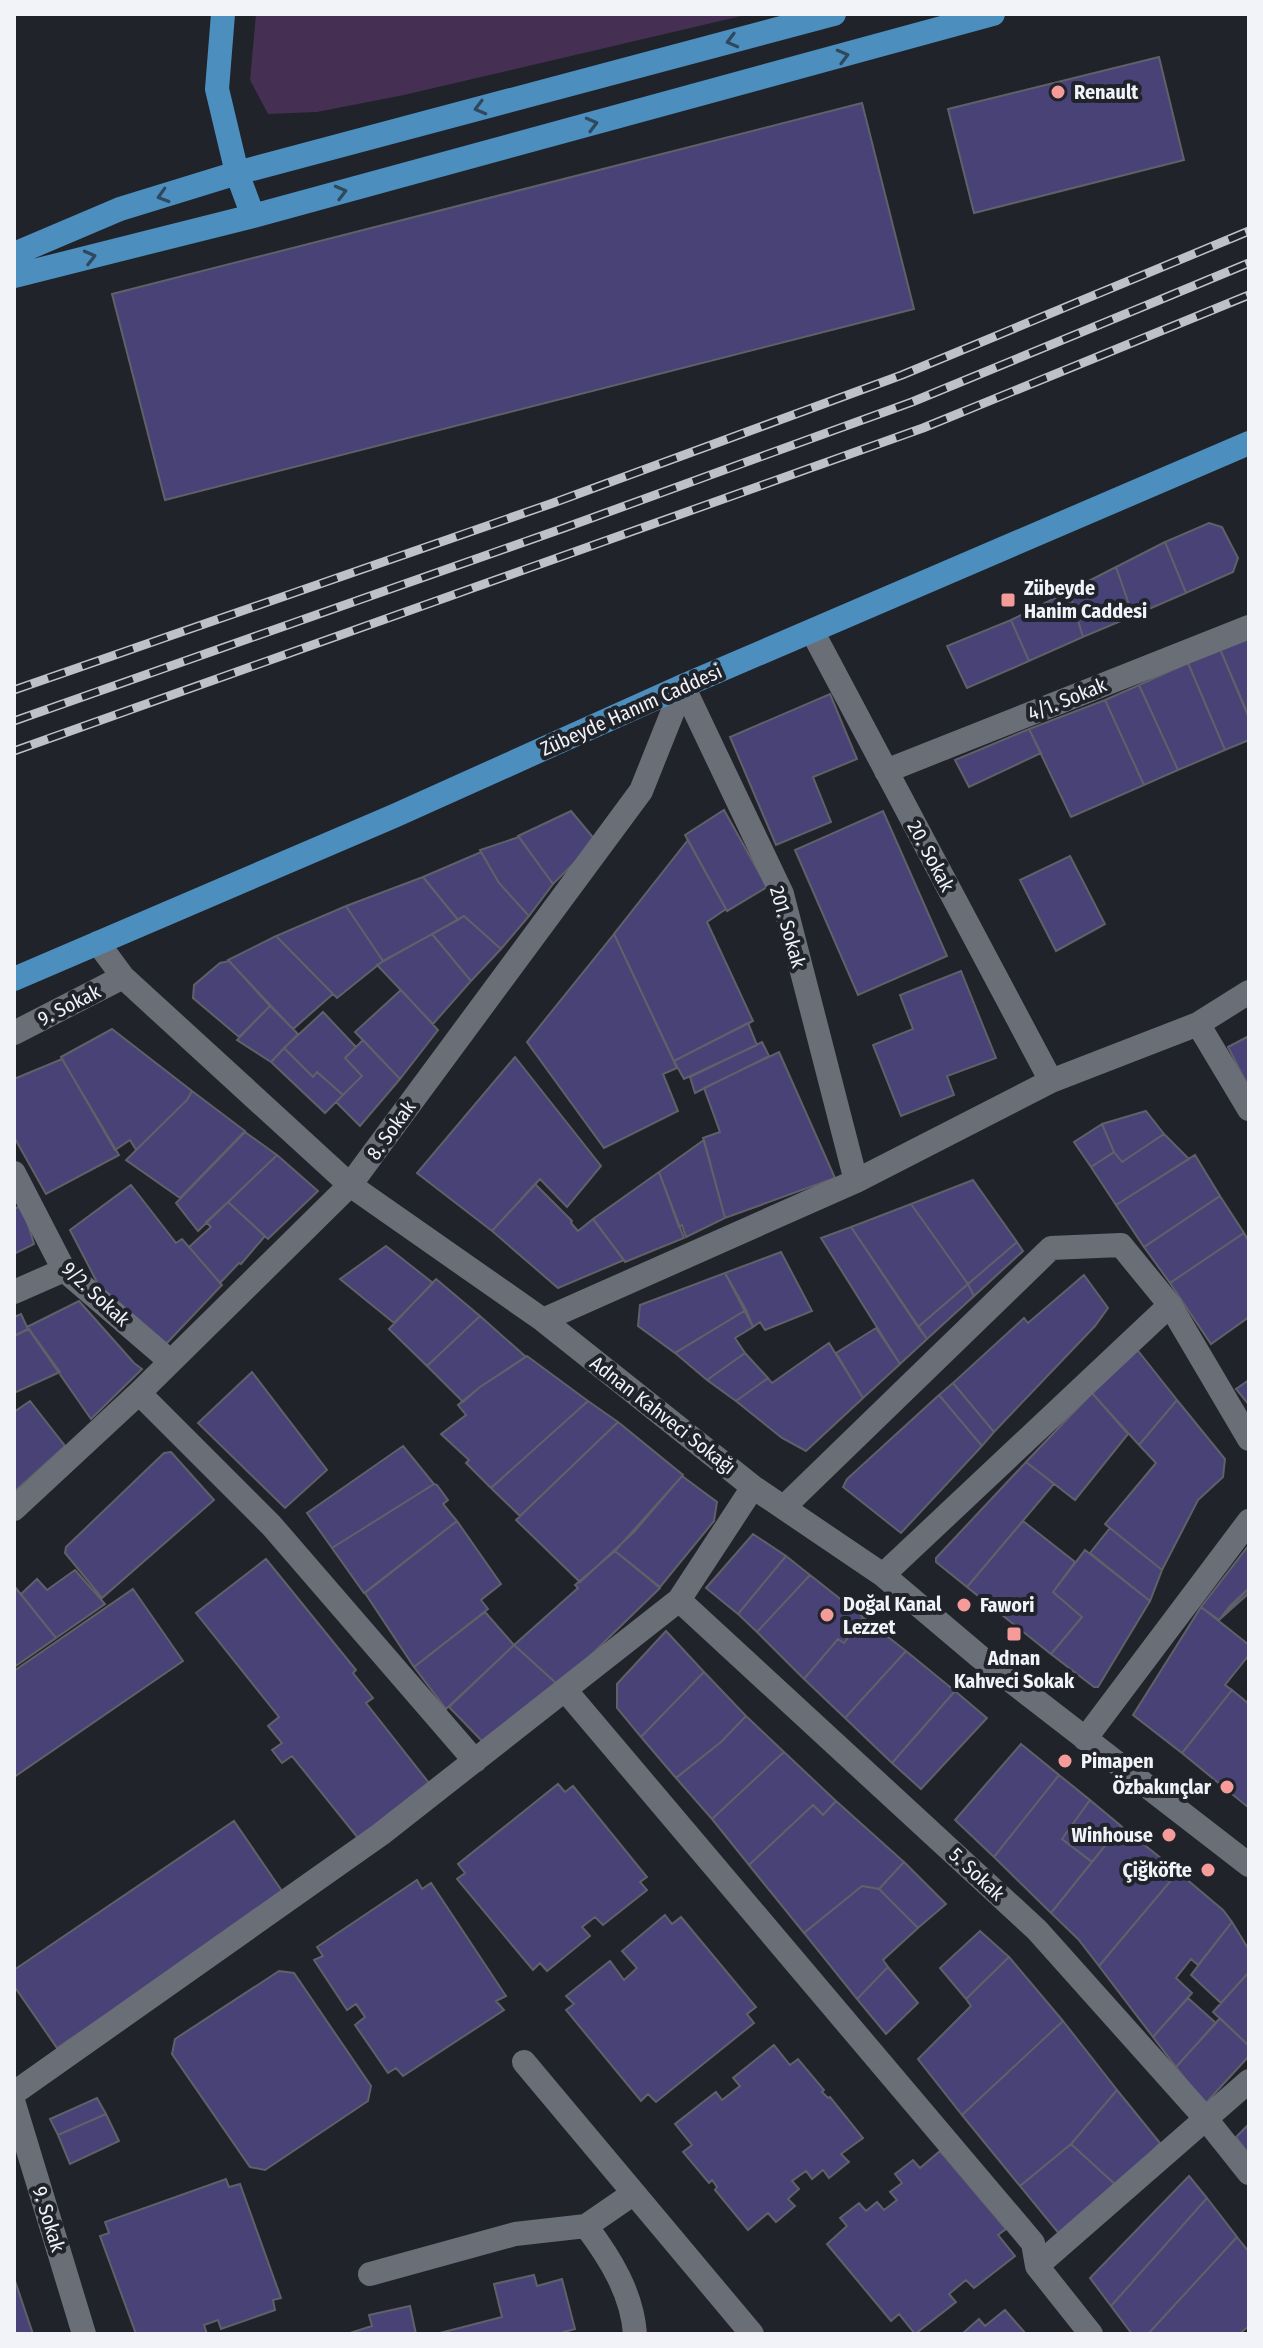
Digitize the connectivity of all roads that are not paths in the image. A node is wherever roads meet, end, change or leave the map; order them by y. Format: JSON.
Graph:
{"nodes":[{"id":1,"x":223,"y":14,"type":"edge"},
{"id":2,"x":834,"y":14,"type":"edge"},
{"id":3,"x":993,"y":14,"type":"edge"},
{"id":4,"x":237,"y":173,"type":"junction"},
{"id":5,"x":253,"y":216,"type":"junction"},
{"id":6,"x":14,"y":254,"type":"edge"},
{"id":7,"x":14,"y":276,"type":"edge"},
{"id":8,"x":1249,"y":443,"type":"edge"},
{"id":9,"x":1249,"y":627,"type":"edge"},
{"id":10,"x":812,"y":631,"type":"junction"},
{"id":11,"x":683,"y":686,"type":"junction"},
{"id":12,"x":886,"y":771,"type":"junction"},
{"id":13,"x":98,"y":943,"type":"junction"},
{"id":14,"x":123,"y":977,"type":"junction"},
{"id":15,"x":14,"y":979,"type":"edge"},
{"id":16,"x":1249,"y":992,"type":"edge"},
{"id":17,"x":1198,"y":1024,"type":"junction"},
{"id":18,"x":14,"y":1033,"type":"edge"},
{"id":19,"x":1051,"y":1081,"type":"junction"},
{"id":20,"x":1249,"y":1109,"type":"edge"},
{"id":21,"x":14,"y":1173,"type":"edge"},
{"id":22,"x":856,"y":1181,"type":"junction"},
{"id":23,"x":350,"y":1185,"type":"junction"},
{"id":24,"x":64,"y":1270,"type":"junction"},
{"id":25,"x":14,"y":1292,"type":"edge"},
{"id":26,"x":1170,"y":1305,"type":"junction"},
{"id":27,"x":543,"y":1320,"type":"junction"},
{"id":28,"x":170,"y":1361,"type":"junction"},
{"id":29,"x":139,"y":1393,"type":"junction"},
{"id":30,"x":1249,"y":1439,"type":"edge"},
{"id":31,"x":753,"y":1487,"type":"junction"},
{"id":32,"x":784,"y":1507,"type":"junction"},
{"id":33,"x":14,"y":1509,"type":"edge"},
{"id":34,"x":1249,"y":1521,"type":"edge"},
{"id":35,"x":883,"y":1575,"type":"junction"},
{"id":36,"x":679,"y":1600,"type":"junction"},
{"id":37,"x":566,"y":1691,"type":"junction"},
{"id":38,"x":1085,"y":1739,"type":"junction"},
{"id":39,"x":475,"y":1761,"type":"junction"},
{"id":40,"x":1249,"y":1865,"type":"edge"},
{"id":41,"x":524,"y":2062,"type":"dead end"},
{"id":42,"x":1249,"y":2081,"type":"edge"},
{"id":43,"x":14,"y":2093,"type":"edge"},
{"id":44,"x":14,"y":2104,"type":"edge"},
{"id":45,"x":1206,"y":2119,"type":"junction"},
{"id":46,"x":1249,"y":2173,"type":"edge"},
{"id":47,"x":634,"y":2193,"type":"junction"},
{"id":48,"x":586,"y":2226,"type":"junction"},
{"id":49,"x":1037,"y":2266,"type":"junction"},
{"id":50,"x":370,"y":2274,"type":"dead end"},
{"id":51,"x":84,"y":2334,"type":"edge"},
{"id":52,"x":635,"y":2334,"type":"edge"},
{"id":53,"x":752,"y":2334,"type":"edge"},
{"id":54,"x":1091,"y":2334,"type":"edge"}],
"edges":[{"from":1,"to":4,"type":"main road"},
{"from":2,"to":4,"type":"main road","one_way":true},
{"from":5,"to":3,"type":"main road","one_way":true},
{"from":4,"to":5,"type":"main road"},
{"from":4,"to":6,"type":"main road","one_way":true},
{"from":7,"to":5,"type":"main road","one_way":true},
{"from":8,"to":10,"type":"main road","name":"Zübeyde Hanım Caddesi"},
{"from":9,"to":12,"type":"street","name":"4/1. Sokak"},
{"from":10,"to":11,"type":"main road","name":"Zübeyde Hanım Caddesi"},
{"from":10,"to":12,"type":"street","name":"20. Sokak"},
{"from":11,"to":13,"type":"main road","name":"Zübeyde Hanım Caddesi"},
{"from":11,"to":22,"type":"street","name":"201. Sokak"},
{"from":11,"to":23,"type":"street","name":"8. Sokak"},
{"from":12,"to":19,"type":"street","name":"20. Sokak"},
{"from":13,"to":14,"type":"street","name":"Adnan Kahveci Sokağı"},
{"from":13,"to":15,"type":"main road","name":"Zübeyde Hanım Caddesi"},
{"from":14,"to":18,"type":"street","name":"9. Sokak"},
{"from":14,"to":23,"type":"street","name":"Adnan Kahveci Sokağı"},
{"from":16,"to":17,"type":"street"},
{"from":17,"to":19,"type":"street"},
{"from":17,"to":20,"type":"street"},
{"from":19,"to":22,"type":"street"},
{"from":21,"to":24,"type":"street","name":"9/2. Sokak"},
{"from":22,"to":27,"type":"street"},
{"from":23,"to":27,"type":"street","name":"Adnan Kahveci Sokağı"},
{"from":23,"to":28,"type":"street","name":"8. Sokak"},
{"from":24,"to":25,"type":"street"},
{"from":24,"to":28,"type":"street","name":"9/2. Sokak"},
{"from":26,"to":30,"type":"street"},
{"from":26,"to":32,"type":"street"},
{"from":26,"to":35,"type":"street"},
{"from":27,"to":31,"type":"street","name":"Adnan Kahveci Sokağı"},
{"from":28,"to":29,"type":"street","name":"8. Sokak"},
{"from":29,"to":33,"type":"street","name":"8. Sokak"},
{"from":29,"to":39,"type":"street"},
{"from":31,"to":32,"type":"street","name":"Adnan Kahveci Sokağı"},
{"from":31,"to":36,"type":"street"},
{"from":32,"to":35,"type":"street","name":"Adnan Kahveci Sokağı"},
{"from":34,"to":38,"type":"street"},
{"from":35,"to":38,"type":"street","name":"Adnan Kahveci Sokağı"},
{"from":36,"to":37,"type":"street"},
{"from":36,"to":45,"type":"street","name":"5. Sokak"},
{"from":37,"to":39,"type":"street"},
{"from":37,"to":49,"type":"street"},
{"from":38,"to":40,"type":"street","name":"Adnan Kahveci Sokağı"},
{"from":39,"to":43,"type":"street"},
{"from":41,"to":47,"type":"street"},
{"from":42,"to":45,"type":"street"},
{"from":44,"to":51,"type":"street","name":"9. Sokak"},
{"from":45,"to":46,"type":"street","name":"5. Sokak"},
{"from":45,"to":49,"type":"street"},
{"from":47,"to":48,"type":"street"},
{"from":47,"to":53,"type":"street"},
{"from":48,"to":50,"type":"street"},
{"from":48,"to":52,"type":"street"},
{"from":49,"to":54,"type":"street"}]}
